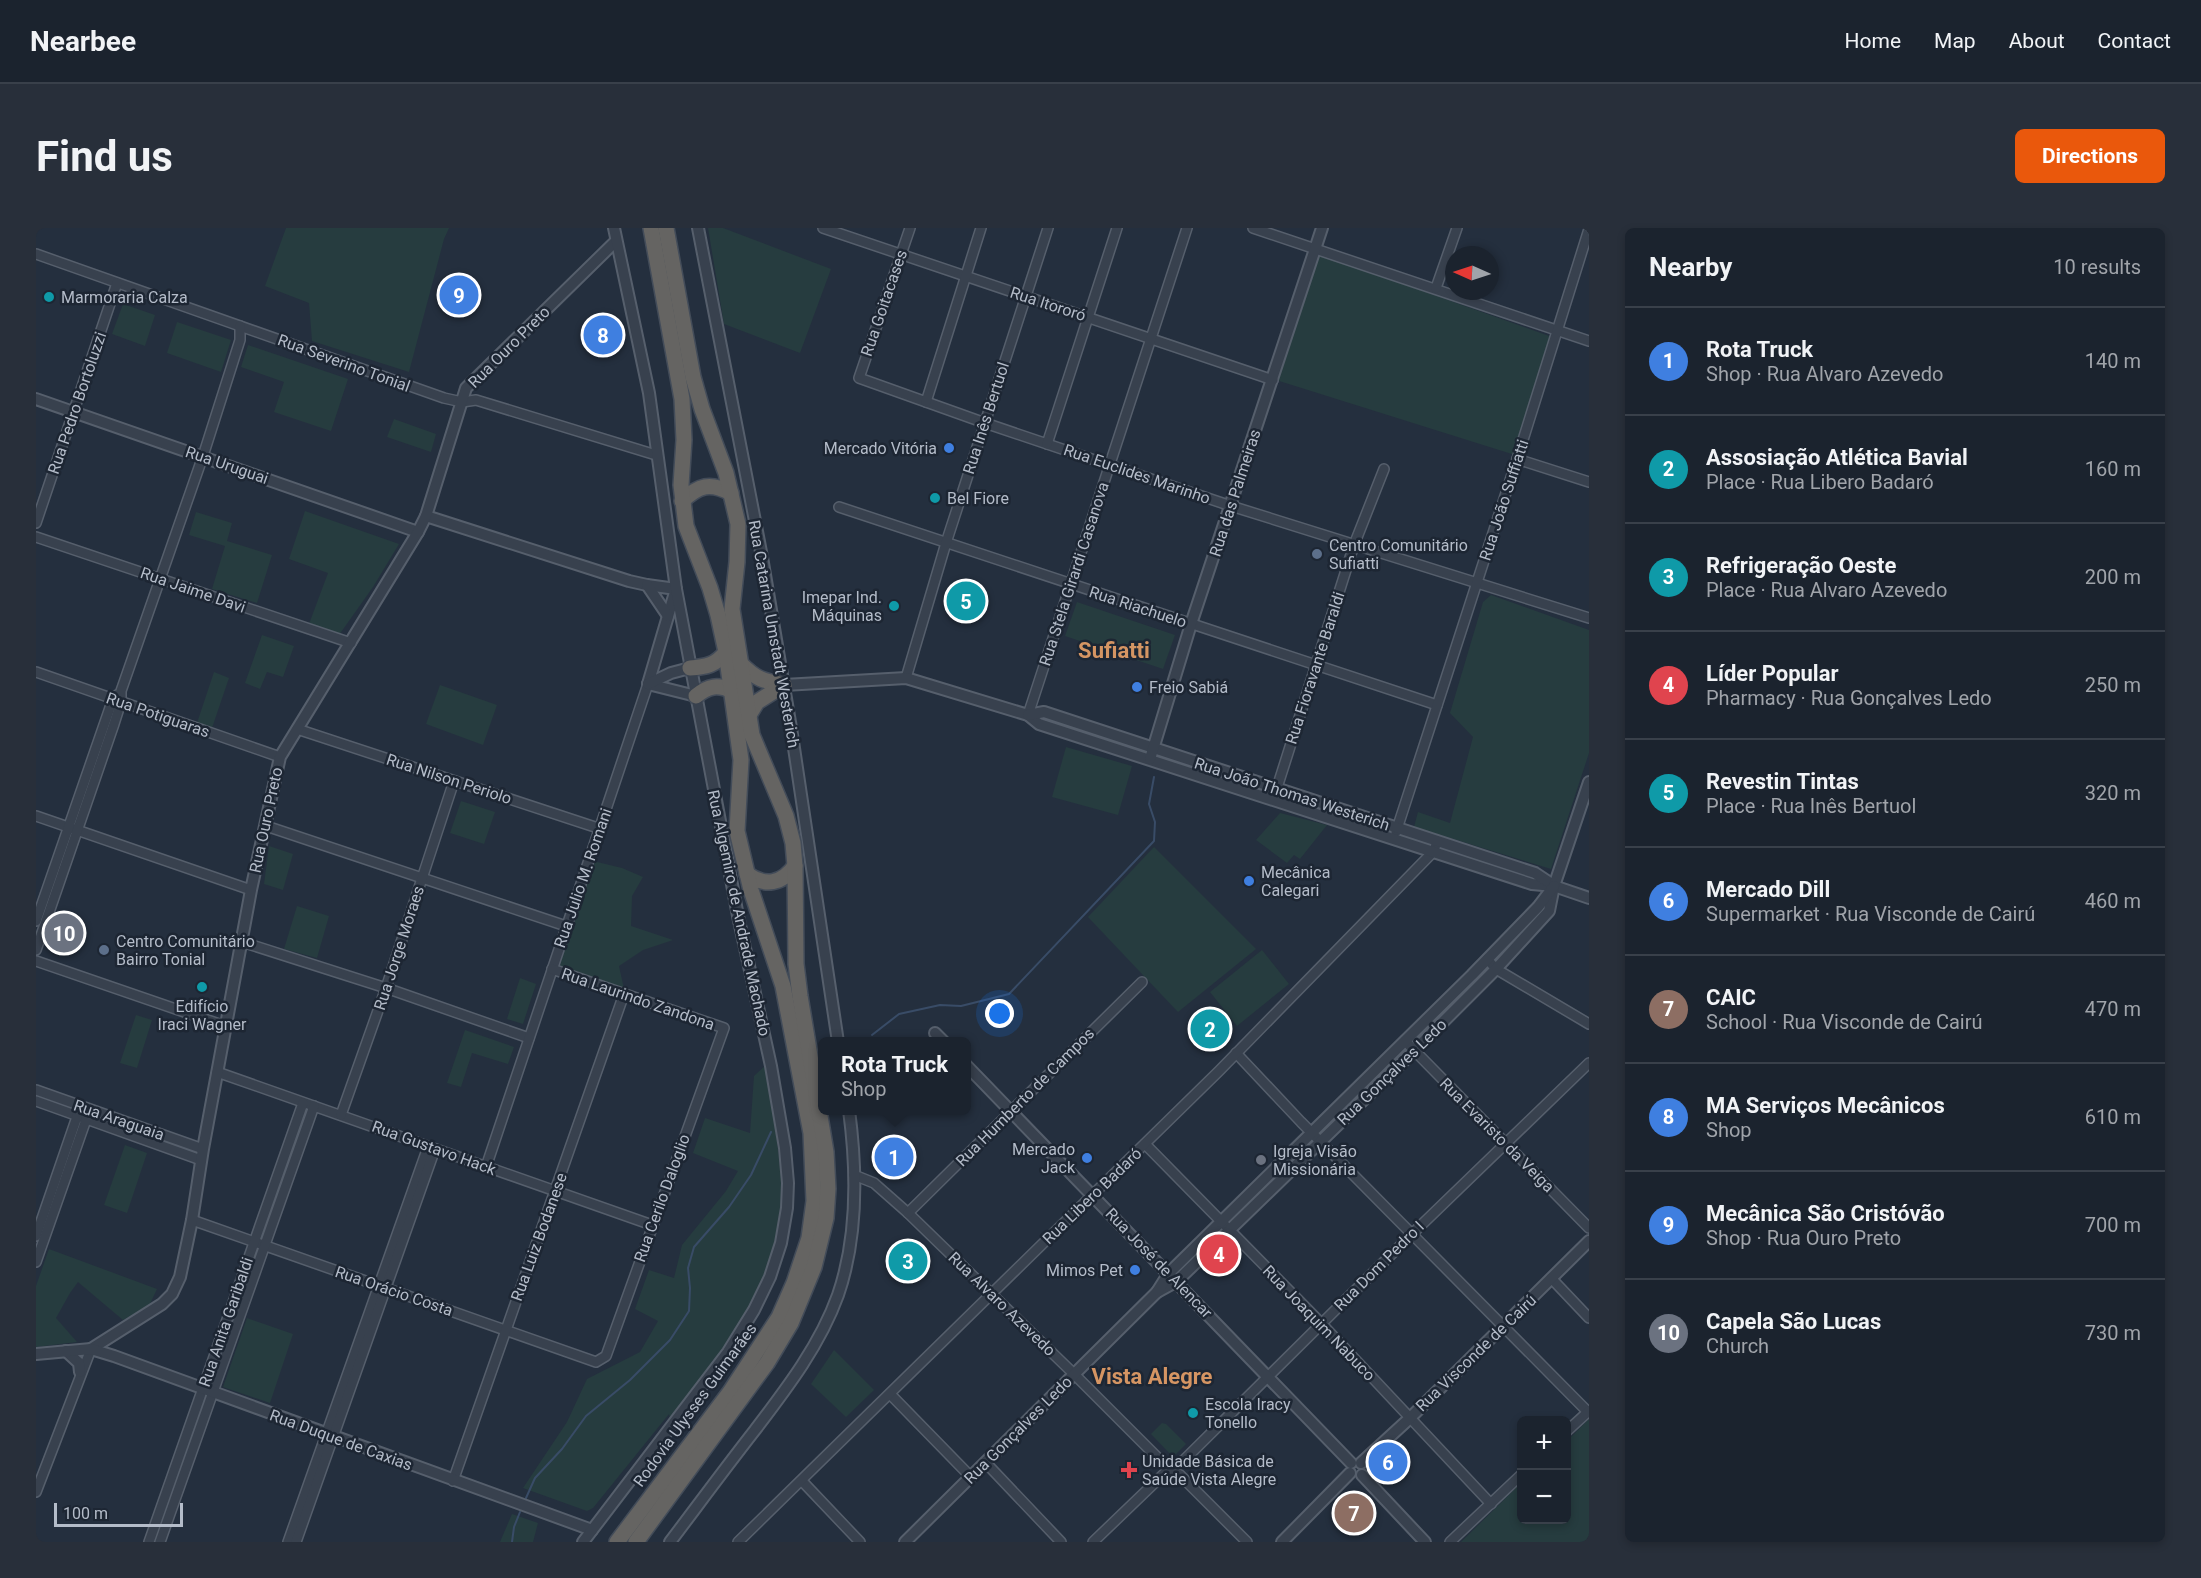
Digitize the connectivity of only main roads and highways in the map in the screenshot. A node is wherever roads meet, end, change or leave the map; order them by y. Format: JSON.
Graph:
{"nodes":[{"id":1,"x":651,"y":228,"type":"edge"},
{"id":2,"x":666,"y":228,"type":"edge"},
{"id":3,"x":731,"y":493,"type":"junction"},
{"id":4,"x":682,"y":501,"type":"junction"},
{"id":5,"x":726,"y":652,"type":"junction"},
{"id":6,"x":741,"y":664,"type":"junction"},
{"id":7,"x":690,"y":668,"type":"road end"},
{"id":8,"x":732,"y":691,"type":"junction"},
{"id":9,"x":696,"y":696,"type":"road end"},
{"id":10,"x":749,"y":715,"type":"junction"},
{"id":11,"x":795,"y":866,"type":"junction"},
{"id":12,"x":747,"y":874,"type":"junction"},
{"id":13,"x":818,"y":1104,"type":"edge"},
{"id":14,"x":820,"y":1115,"type":"edge"},
{"id":15,"x":617,"y":1542,"type":"edge"},
{"id":16,"x":636,"y":1542,"type":"edge"}],
"edges":[{"from":1,"to":4,"type":"highway","name":"Rodovia Ulysses Guimarães"},
{"from":2,"to":3,"type":"highway","name":"Rodovia Ulysses Guimarães"},
{"from":3,"to":4,"type":"highway"},
{"from":3,"to":6,"type":"highway","name":"Rodovia Ulysses Guimarães"},
{"from":4,"to":5,"type":"highway","name":"Rodovia Ulysses Guimarães"},
{"from":5,"to":7,"type":"highway"},
{"from":5,"to":8,"type":"highway","name":"Rodovia Ulysses Guimarães"},
{"from":6,"to":10,"type":"highway","name":"Rodovia Ulysses Guimarães"},
{"from":6,"to":10,"type":"highway"},
{"from":8,"to":9,"type":"highway"},
{"from":8,"to":12,"type":"highway","name":"Rodovia Ulysses Guimarães"},
{"from":10,"to":11,"type":"highway","name":"Rodovia Ulysses Guimarães"},
{"from":11,"to":12,"type":"highway"},
{"from":11,"to":13,"type":"highway","name":"Rodovia Ulysses Guimarães"},
{"from":12,"to":15,"type":"highway","name":"Rodovia Ulysses Guimarães"},
{"from":14,"to":16,"type":"highway","name":"Rodovia Ulysses Guimarães"}]}
